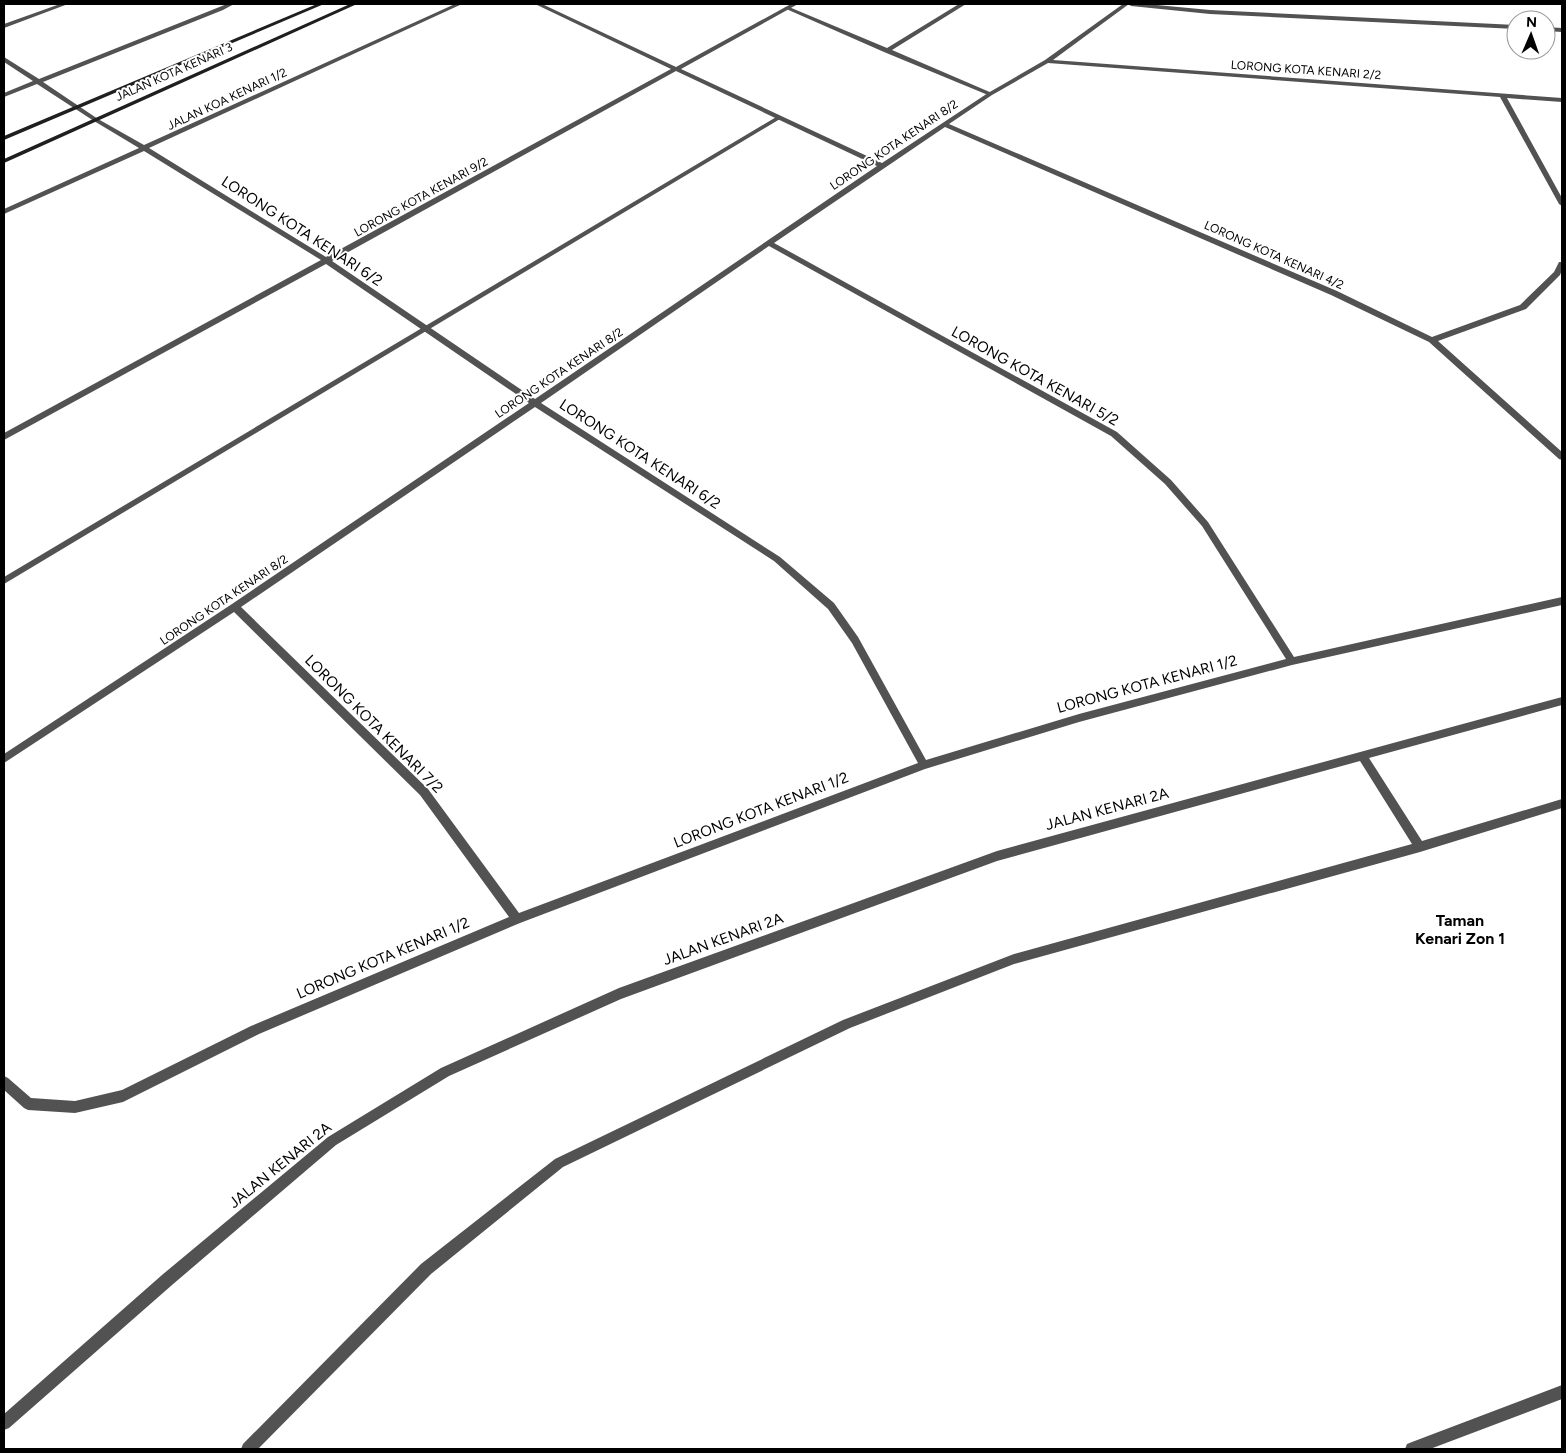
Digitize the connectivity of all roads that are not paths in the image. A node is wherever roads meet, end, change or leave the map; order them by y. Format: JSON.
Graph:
{"nodes":[{"id":1,"x":65,"y":4,"type":"edge"},
{"id":2,"x":231,"y":4,"type":"edge"},
{"id":3,"x":321,"y":4,"type":"edge"},
{"id":4,"x":354,"y":4,"type":"edge"},
{"id":5,"x":459,"y":4,"type":"edge"},
{"id":6,"x":538,"y":4,"type":"edge"},
{"id":7,"x":794,"y":4,"type":"edge"},
{"id":8,"x":963,"y":4,"type":"edge"},
{"id":9,"x":1126,"y":4,"type":"edge"},
{"id":10,"x":1131,"y":4,"type":"edge"},
{"id":11,"x":787,"y":8,"type":"junction"},
{"id":12,"x":4,"y":26,"type":"edge"},
{"id":13,"x":1506,"y":27,"type":"edge"},
{"id":14,"x":886,"y":51,"type":"junction"},
{"id":15,"x":4,"y":59,"type":"edge"},
{"id":16,"x":1047,"y":61,"type":"junction"},
{"id":17,"x":675,"y":70,"type":"junction"},
{"id":18,"x":37,"y":81,"type":"junction"},
{"id":19,"x":990,"y":94,"type":"junction"},
{"id":20,"x":4,"y":95,"type":"edge"},
{"id":21,"x":1503,"y":97,"type":"junction"},
{"id":22,"x":1562,"y":100,"type":"edge"},
{"id":23,"x":76,"y":106,"type":"junction"},
{"id":24,"x":778,"y":118,"type":"junction"},
{"id":25,"x":96,"y":120,"type":"junction"},
{"id":26,"x":945,"y":125,"type":"junction"},
{"id":27,"x":4,"y":138,"type":"edge"},
{"id":28,"x":146,"y":149,"type":"junction"},
{"id":29,"x":4,"y":161,"type":"edge"},
{"id":30,"x":882,"y":166,"type":"junction"},
{"id":31,"x":1562,"y":204,"type":"edge"},
{"id":32,"x":4,"y":212,"type":"edge"},
{"id":33,"x":768,"y":244,"type":"junction"},
{"id":34,"x":327,"y":262,"type":"junction"},
{"id":35,"x":1562,"y":264,"type":"edge"},
{"id":36,"x":424,"y":328,"type":"junction"},
{"id":37,"x":1432,"y":340,"type":"junction"},
{"id":38,"x":536,"y":403,"type":"junction"},
{"id":39,"x":4,"y":437,"type":"edge"},
{"id":40,"x":1562,"y":457,"type":"edge"},
{"id":41,"x":4,"y":580,"type":"edge"},
{"id":42,"x":1562,"y":601,"type":"edge"},
{"id":43,"x":235,"y":606,"type":"junction"},
{"id":44,"x":1292,"y":661,"type":"junction"},
{"id":45,"x":1562,"y":701,"type":"edge"},
{"id":46,"x":1362,"y":756,"type":"junction"},
{"id":47,"x":4,"y":759,"type":"edge"},
{"id":48,"x":924,"y":765,"type":"junction"},
{"id":49,"x":1562,"y":804,"type":"edge"},
{"id":50,"x":1420,"y":847,"type":"junction"},
{"id":51,"x":517,"y":919,"type":"junction"},
{"id":52,"x":4,"y":1082,"type":"edge"},
{"id":53,"x":1562,"y":1392,"type":"edge"},
{"id":54,"x":4,"y":1423,"type":"edge"},
{"id":55,"x":248,"y":1449,"type":"edge"},
{"id":56,"x":1412,"y":1449,"type":"edge"}],
"edges":[{"from":1,"to":12,"type":"street"},
{"from":2,"to":18,"type":"street"},
{"from":3,"to":23,"type":"main road","name":"JALAN KOTA KENARI 3"},
{"from":4,"to":25,"type":"main road","name":"JALAN KOTA KENARI 3"},
{"from":5,"to":28,"type":"street","name":"JALAN KOA KENARI 1/2"},
{"from":6,"to":17,"type":"street"},
{"from":7,"to":11,"type":"street","name":"LORONG KOTA KENARI 9/2"},
{"from":8,"to":14,"type":"street"},
{"from":9,"to":16,"type":"street","name":"LORONG KOTA KENARI 8/2"},
{"from":10,"to":13,"type":"street"},
{"from":11,"to":14,"type":"street"},
{"from":11,"to":17,"type":"street","name":"LORONG KOTA KENARI 9/2"},
{"from":14,"to":19,"type":"street"},
{"from":15,"to":18,"type":"street","name":"LORONG KOTA KENARI 6/2"},
{"from":16,"to":19,"type":"street","name":"LORONG KOTA KENARI 8/2"},
{"from":16,"to":21,"type":"street","name":"LORONG KOTA KENARI 2/2"},
{"from":17,"to":24,"type":"street"},
{"from":17,"to":34,"type":"street","name":"LORONG KOTA KENARI 9/2"},
{"from":18,"to":20,"type":"street"},
{"from":18,"to":23,"type":"street","name":"LORONG KOTA KENARI 6/2"},
{"from":19,"to":26,"type":"street","name":"LORONG KOTA KENARI 8/2"},
{"from":21,"to":22,"type":"street","name":"LORONG KOTA KENARI 2/2"},
{"from":21,"to":31,"type":"street"},
{"from":23,"to":25,"type":"street","name":"LORONG KOTA KENARI 6/2"},
{"from":23,"to":27,"type":"main road","name":"JALAN KOTA KENARI 3"},
{"from":24,"to":30,"type":"street"},
{"from":24,"to":36,"type":"street"},
{"from":25,"to":28,"type":"street","name":"LORONG KOTA KENARI 6/2"},
{"from":25,"to":29,"type":"main road","name":"JALAN KOTA KENARI 3"},
{"from":26,"to":30,"type":"street","name":"LORONG KOTA KENARI 8/2"},
{"from":26,"to":37,"type":"street","name":"LORONG KOTA KENARI 4/2"},
{"from":28,"to":32,"type":"street","name":"JALAN KOA KENARI 1/2"},
{"from":28,"to":34,"type":"street","name":"LORONG KOTA KENARI 6/2"},
{"from":30,"to":33,"type":"street","name":"LORONG KOTA KENARI 8/2"},
{"from":33,"to":38,"type":"street","name":"LORONG KOTA KENARI 8/2"},
{"from":33,"to":44,"type":"street","name":"LORONG KOTA KENARI 5/2"},
{"from":34,"to":36,"type":"street","name":"LORONG KOTA KENARI 6/2"},
{"from":34,"to":39,"type":"street","name":"LORONG KOTA KENARI 9/2"},
{"from":35,"to":37,"type":"street"},
{"from":36,"to":38,"type":"street","name":"LORONG KOTA KENARI 6/2"},
{"from":36,"to":41,"type":"street"},
{"from":37,"to":40,"type":"street","name":"LORONG KOTA KENARI 4/2"},
{"from":38,"to":43,"type":"street","name":"LORONG KOTA KENARI 8/2"},
{"from":38,"to":48,"type":"street","name":"LORONG KOTA KENARI 6/2"},
{"from":42,"to":44,"type":"street","name":"LORONG KOTA KENARI 1/2"},
{"from":43,"to":47,"type":"street","name":"LORONG KOTA KENARI 8/2"},
{"from":43,"to":51,"type":"street","name":"LORONG KOTA KENARI 7/2"},
{"from":44,"to":48,"type":"street","name":"LORONG KOTA KENARI 1/2"},
{"from":45,"to":46,"type":"street","name":"JALAN KENARI 2A"},
{"from":46,"to":50,"type":"street"},
{"from":46,"to":54,"type":"street","name":"JALAN KENARI 2A"},
{"from":48,"to":51,"type":"street","name":"LORONG KOTA KENARI 1/2"},
{"from":49,"to":50,"type":"street"},
{"from":50,"to":55,"type":"street"},
{"from":51,"to":52,"type":"street","name":"LORONG KOTA KENARI 1/2"},
{"from":53,"to":56,"type":"street"}]}
